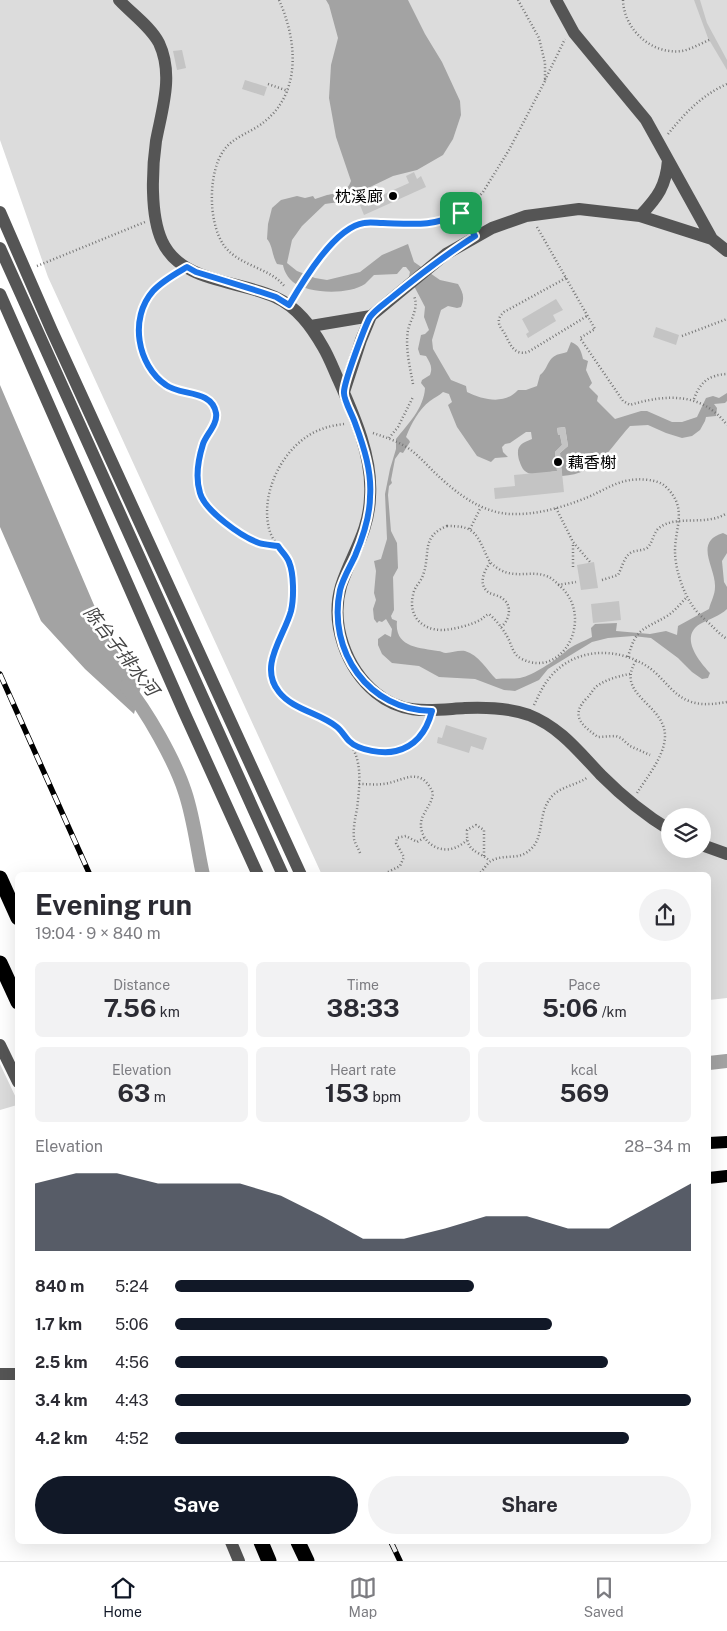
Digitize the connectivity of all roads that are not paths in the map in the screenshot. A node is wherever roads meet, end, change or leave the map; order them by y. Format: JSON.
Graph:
{"nodes":[{"id":1,"x":119,"y":0,"type":"edge"},
{"id":2,"x":556,"y":0,"type":"edge"},
{"id":3,"x":668,"y":160,"type":"junction"},
{"id":4,"x":0,"y":212,"type":"edge"},
{"id":5,"x":640,"y":216,"type":"junction"},
{"id":6,"x":712,"y":239,"type":"junction"},
{"id":7,"x":0,"y":248,"type":"edge"},
{"id":8,"x":727,"y":251,"type":"edge"},
{"id":9,"x":0,"y":265,"type":"edge"},
{"id":10,"x":0,"y":294,"type":"edge"},
{"id":11,"x":371,"y":316,"type":"junction"},
{"id":12,"x":311,"y":326,"type":"junction"},
{"id":13,"x":344,"y":392,"type":"junction"},
{"id":14,"x":661,"y":824,"type":"edge"},
{"id":15,"x":711,"y":848,"type":"edge"},
{"id":16,"x":727,"y":854,"type":"edge"},
{"id":17,"x":257,"y":872,"type":"edge"},
{"id":18,"x":274,"y":872,"type":"edge"},
{"id":19,"x":282,"y":872,"type":"edge"},
{"id":20,"x":301,"y":872,"type":"edge"},
{"id":21,"x":0,"y":878,"type":"edge"},
{"id":22,"x":15,"y":911,"type":"edge"},
{"id":23,"x":0,"y":963,"type":"edge"},
{"id":24,"x":15,"y":996,"type":"edge"},
{"id":25,"x":0,"y":1045,"type":"edge"},
{"id":26,"x":15,"y":1076,"type":"edge"},
{"id":27,"x":727,"y":1142,"type":"edge"},
{"id":28,"x":711,"y":1143,"type":"edge"},
{"id":29,"x":727,"y":1176,"type":"edge"},
{"id":30,"x":711,"y":1178,"type":"edge"},
{"id":31,"x":0,"y":1374,"type":"edge"},
{"id":32,"x":15,"y":1374,"type":"edge"},
{"id":33,"x":232,"y":1544,"type":"edge"},
{"id":34,"x":261,"y":1544,"type":"edge"},
{"id":35,"x":299,"y":1544,"type":"edge"},
{"id":36,"x":240,"y":1561,"type":"edge"},
{"id":37,"x":269,"y":1561,"type":"edge"},
{"id":38,"x":307,"y":1561,"type":"edge"}],
"edges":[{"from":1,"to":12,"type":"street"},
{"from":2,"to":3,"type":"street"},
{"from":3,"to":5,"type":"street"},
{"from":3,"to":6,"type":"street"},
{"from":4,"to":20,"type":"street"},
{"from":5,"to":6,"type":"street"},
{"from":5,"to":11,"type":"street"},
{"from":6,"to":8,"type":"street"},
{"from":7,"to":19,"type":"street"},
{"from":9,"to":18,"type":"street"},
{"from":10,"to":17,"type":"street"},
{"from":11,"to":12,"type":"street"},
{"from":11,"to":13,"type":"street"},
{"from":12,"to":13,"type":"street"},
{"from":13,"to":14,"type":"street"},
{"from":15,"to":16,"type":"street"},
{"from":21,"to":22,"type":"highway"},
{"from":23,"to":24,"type":"highway"},
{"from":25,"to":26,"type":"street"},
{"from":27,"to":28,"type":"main road"},
{"from":29,"to":30,"type":"main road"},
{"from":31,"to":32,"type":"street"},
{"from":33,"to":36,"type":"street"},
{"from":34,"to":37,"type":"highway"},
{"from":35,"to":38,"type":"highway"}]}
